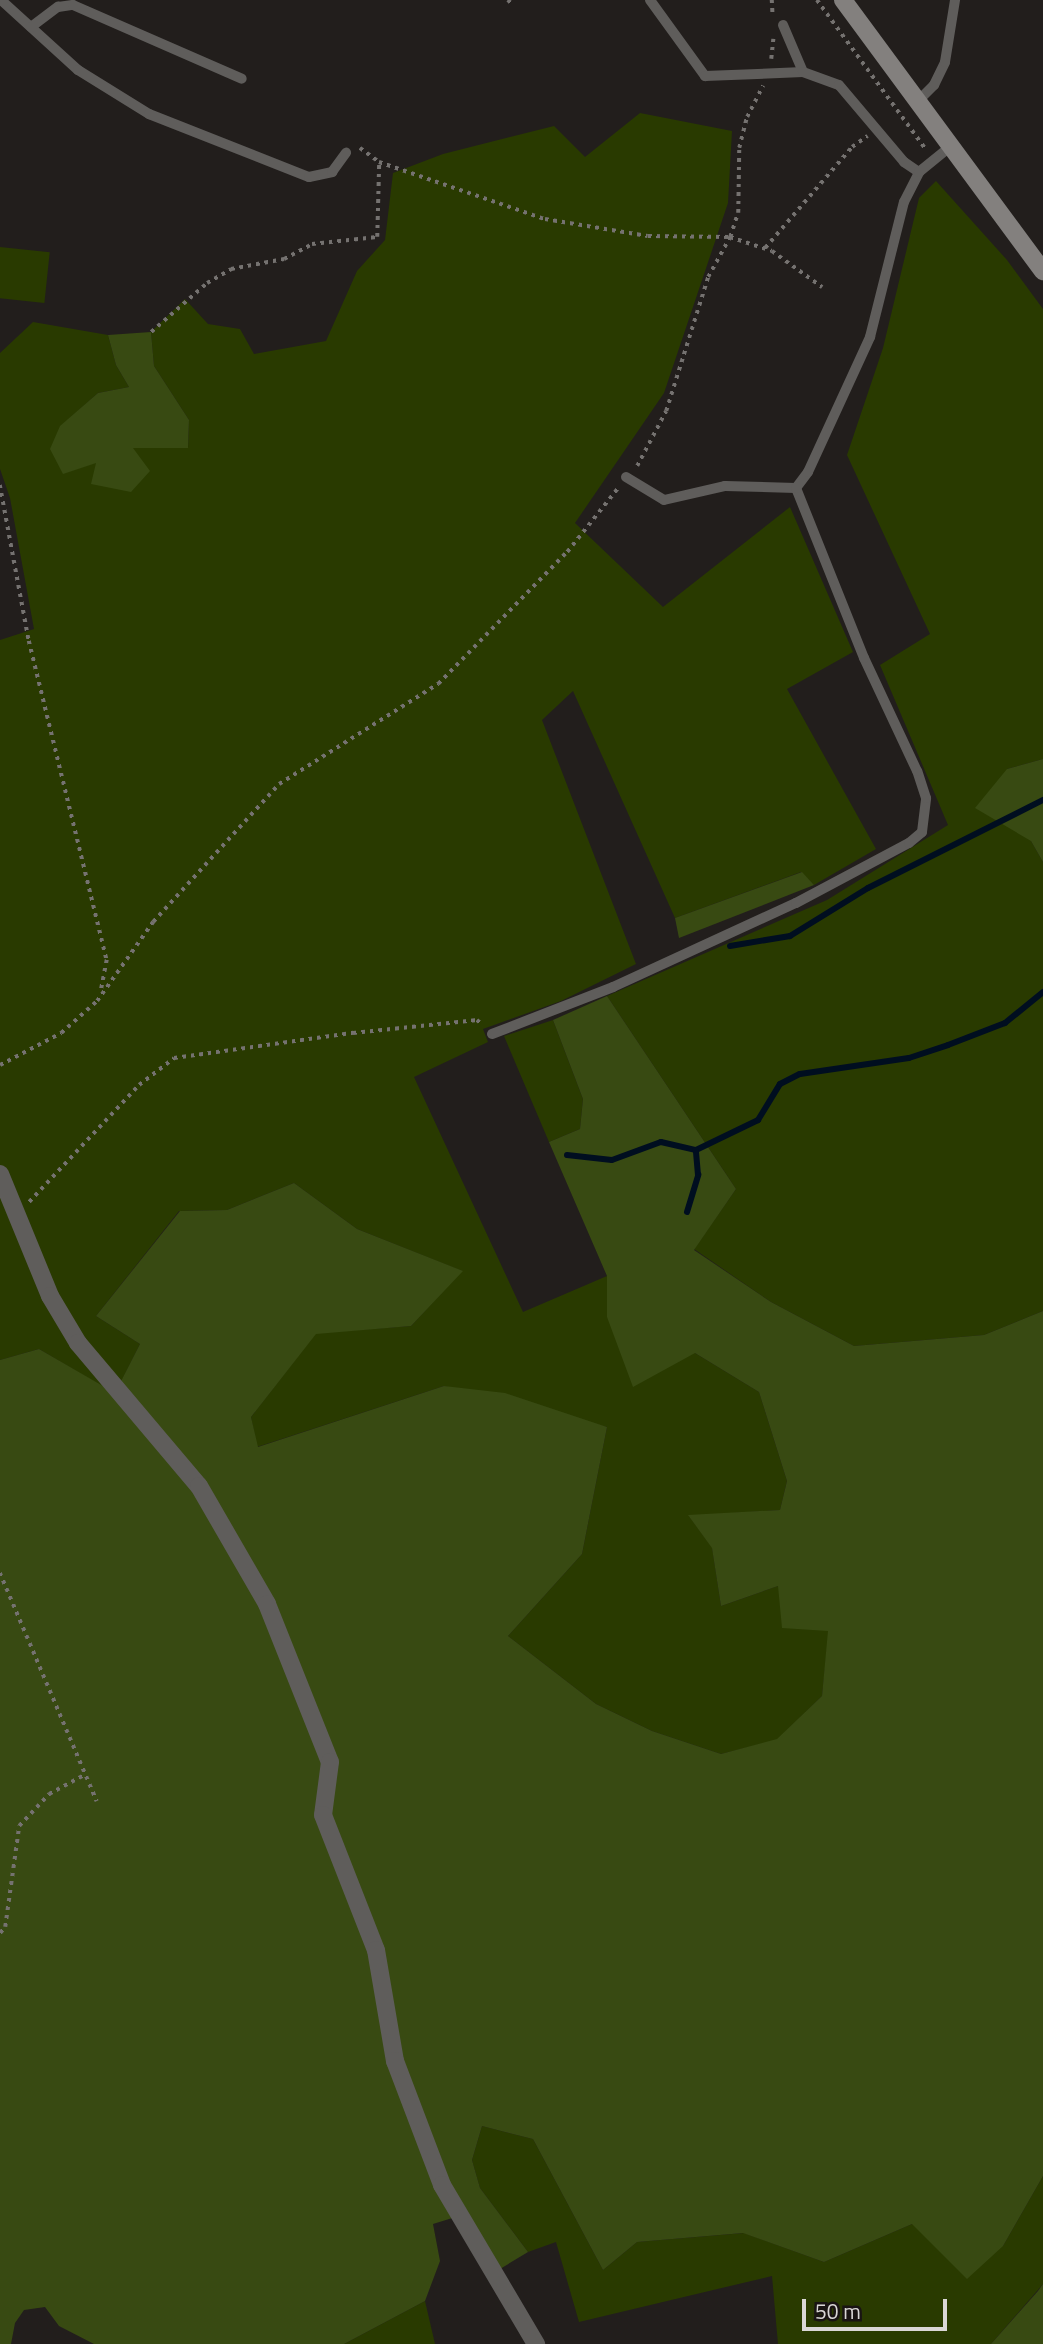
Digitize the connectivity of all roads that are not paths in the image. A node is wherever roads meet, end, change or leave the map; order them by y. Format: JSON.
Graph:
{"nodes":[{"id":1,"x":1,"y":0,"type":"edge"},
{"id":2,"x":650,"y":0,"type":"edge"},
{"id":3,"x":844,"y":0,"type":"edge"},
{"id":4,"x":955,"y":0,"type":"edge"},
{"id":5,"x":783,"y":25,"type":"dead end"},
{"id":6,"x":31,"y":27,"type":"junction"},
{"id":7,"x":803,"y":72,"type":"junction"},
{"id":8,"x":242,"y":79,"type":"dead end"},
{"id":9,"x":918,"y":101,"type":"junction"},
{"id":10,"x":951,"y":146,"type":"junction"},
{"id":11,"x":346,"y":153,"type":"road end"},
{"id":12,"x":919,"y":172,"type":"junction"},
{"id":13,"x":1043,"y":271,"type":"edge"},
{"id":14,"x":626,"y":477,"type":"road end"},
{"id":15,"x":796,"y":488,"type":"junction"},
{"id":16,"x":492,"y":1034,"type":"road end"},
{"id":17,"x":0,"y":1174,"type":"edge"},
{"id":18,"x":536,"y":2344,"type":"edge"}],
"edges":[{"from":1,"to":6,"type":"lane"},
{"from":2,"to":7,"type":"lane"},
{"from":3,"to":9,"type":"street"},
{"from":4,"to":9,"type":"lane"},
{"from":5,"to":7,"type":"lane"},
{"from":6,"to":8,"type":"lane"},
{"from":6,"to":11,"type":"lane"},
{"from":7,"to":12,"type":"lane"},
{"from":9,"to":10,"type":"street"},
{"from":10,"to":12,"type":"lane"},
{"from":10,"to":13,"type":"street"},
{"from":12,"to":15,"type":"lane"},
{"from":14,"to":15,"type":"lane"},
{"from":15,"to":16,"type":"lane"},
{"from":17,"to":18,"type":"street"}]}
